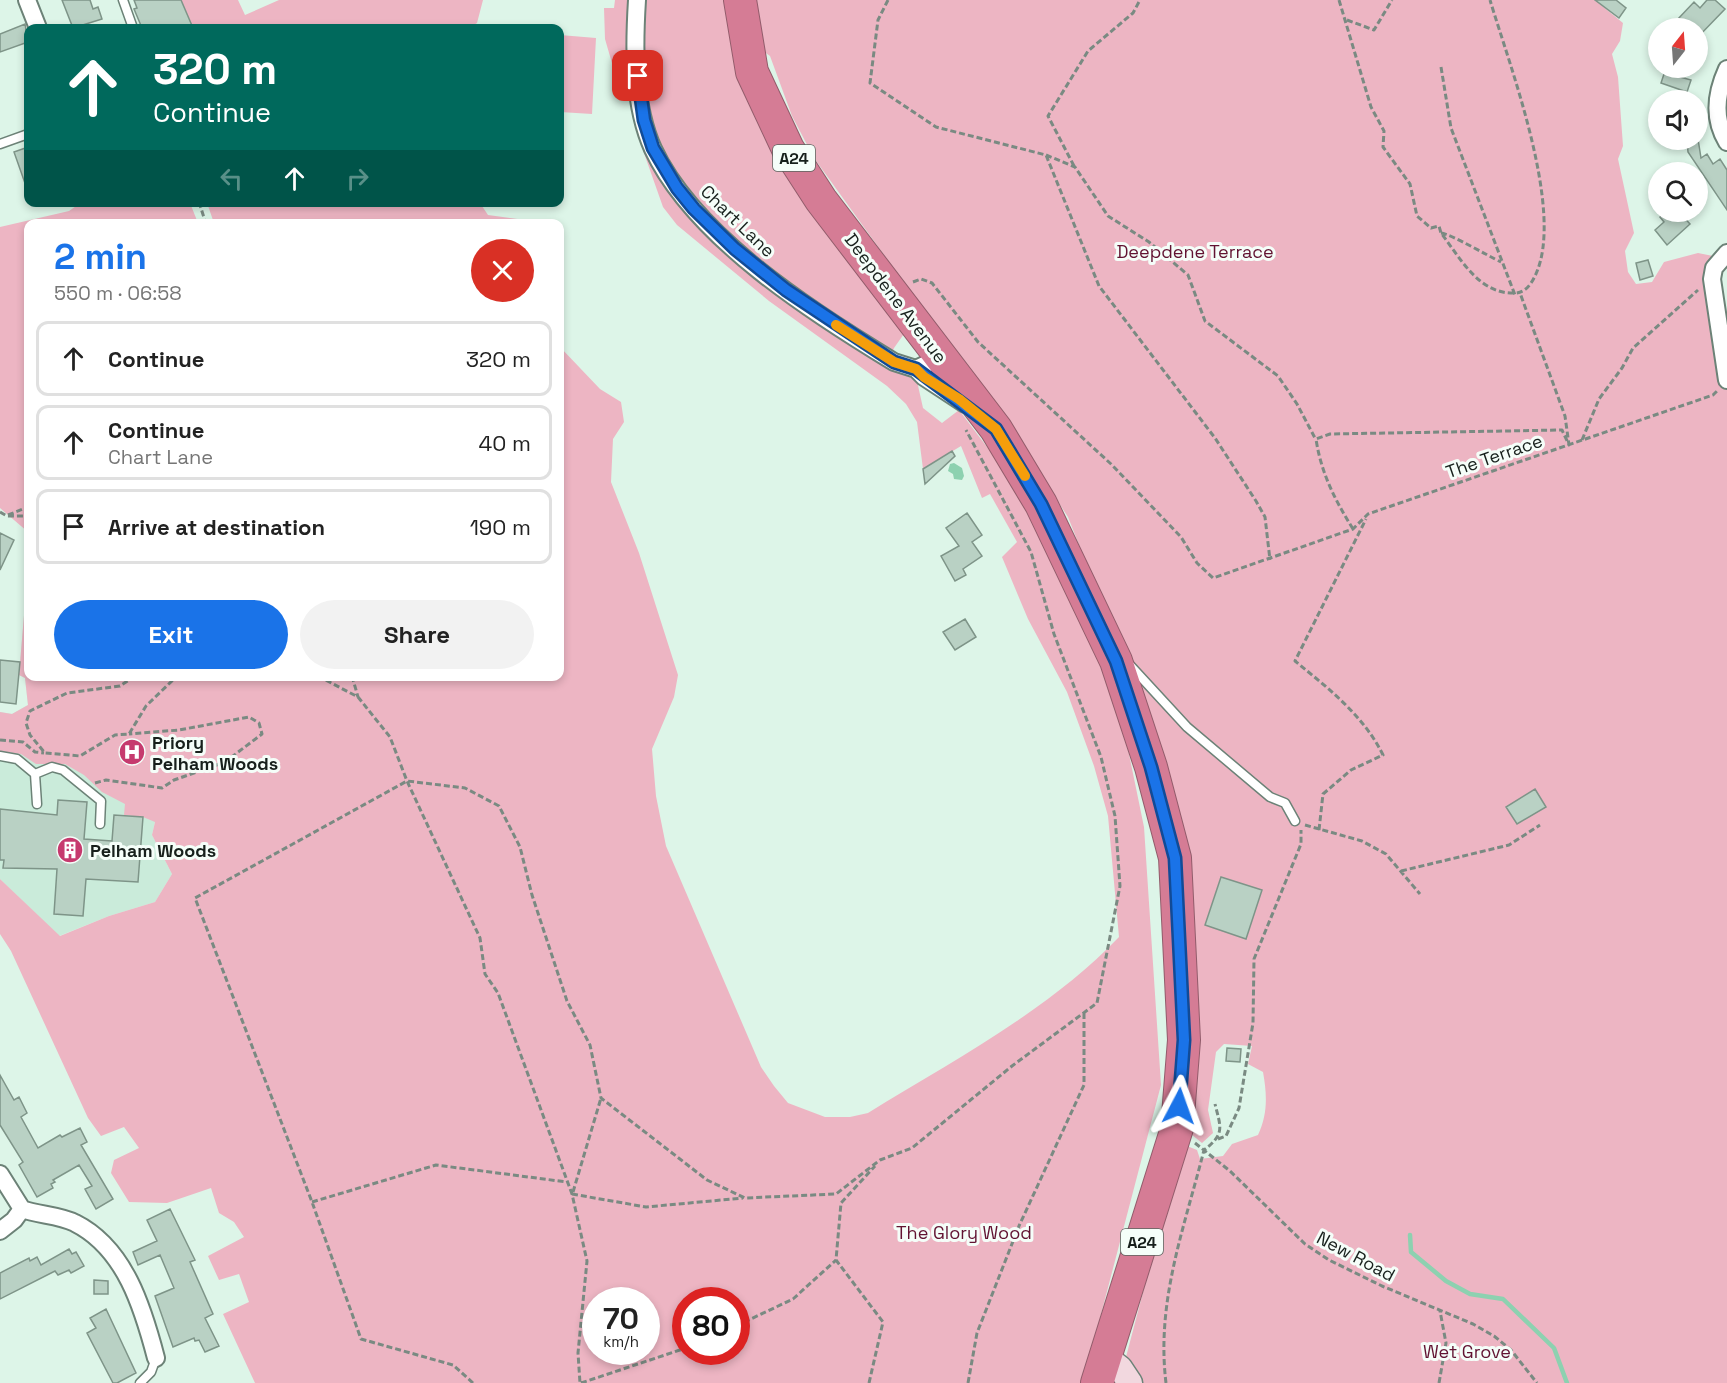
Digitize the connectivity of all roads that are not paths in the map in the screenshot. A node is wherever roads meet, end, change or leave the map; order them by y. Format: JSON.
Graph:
{"nodes":[{"id":1,"x":27,"y":0,"type":"edge"},
{"id":2,"x":123,"y":0,"type":"edge"},
{"id":3,"x":637,"y":0,"type":"edge"},
{"id":4,"x":741,"y":0,"type":"edge"},
{"id":5,"x":36,"y":24,"type":"edge"},
{"id":6,"x":132,"y":24,"type":"edge"},
{"id":7,"x":1727,"y":69,"type":"edge"},
{"id":8,"x":24,"y":135,"type":"edge"},
{"id":9,"x":1727,"y":142,"type":"edge"},
{"id":10,"x":0,"y":144,"type":"edge"},
{"id":11,"x":1727,"y":253,"type":"edge"},
{"id":12,"x":929,"y":363,"type":"junction"},
{"id":13,"x":1727,"y":379,"type":"edge"},
{"id":14,"x":1116,"y":661,"type":"junction"},
{"id":15,"x":0,"y":756,"type":"edge"},
{"id":16,"x":35,"y":774,"type":"junction"},
{"id":17,"x":37,"y":804,"type":"dead end"},
{"id":18,"x":1295,"y":820,"type":"road end"},
{"id":19,"x":100,"y":824,"type":"dead end"},
{"id":20,"x":0,"y":1174,"type":"edge"},
{"id":21,"x":22,"y":1209,"type":"junction"},
{"id":22,"x":0,"y":1231,"type":"edge"},
{"id":23,"x":156,"y":1358,"type":"joint"},
{"id":24,"x":1102,"y":1370,"type":"edge"},
{"id":25,"x":140,"y":1383,"type":"edge"},
{"id":26,"x":1130,"y":1383,"type":"edge"}],
"edges":[{"from":1,"to":5,"type":"street"},
{"from":2,"to":6,"type":"lane"},
{"from":3,"to":12,"type":"street","name":"Chart Lane"},
{"from":4,"to":12,"type":"highway","name":"Deepdene Avenue","number":"A24"},
{"from":7,"to":9,"type":"street"},
{"from":8,"to":10,"type":"lane"},
{"from":11,"to":13,"type":"street"},
{"from":12,"to":14,"type":"highway","name":"Deepdene Avenue","number":"A24"},
{"from":14,"to":18,"type":"lane"},
{"from":14,"to":24,"type":"highway","name":"Deepdene Avenue","number":"A24"},
{"from":15,"to":16,"type":"lane"},
{"from":16,"to":17,"type":"lane"},
{"from":16,"to":19,"type":"lane"},
{"from":20,"to":21,"type":"street"},
{"from":21,"to":22,"type":"street"},
{"from":21,"to":23,"type":"street"},
{"from":23,"to":25,"type":"lane"},
{"from":24,"to":26,"type":"street"}]}
